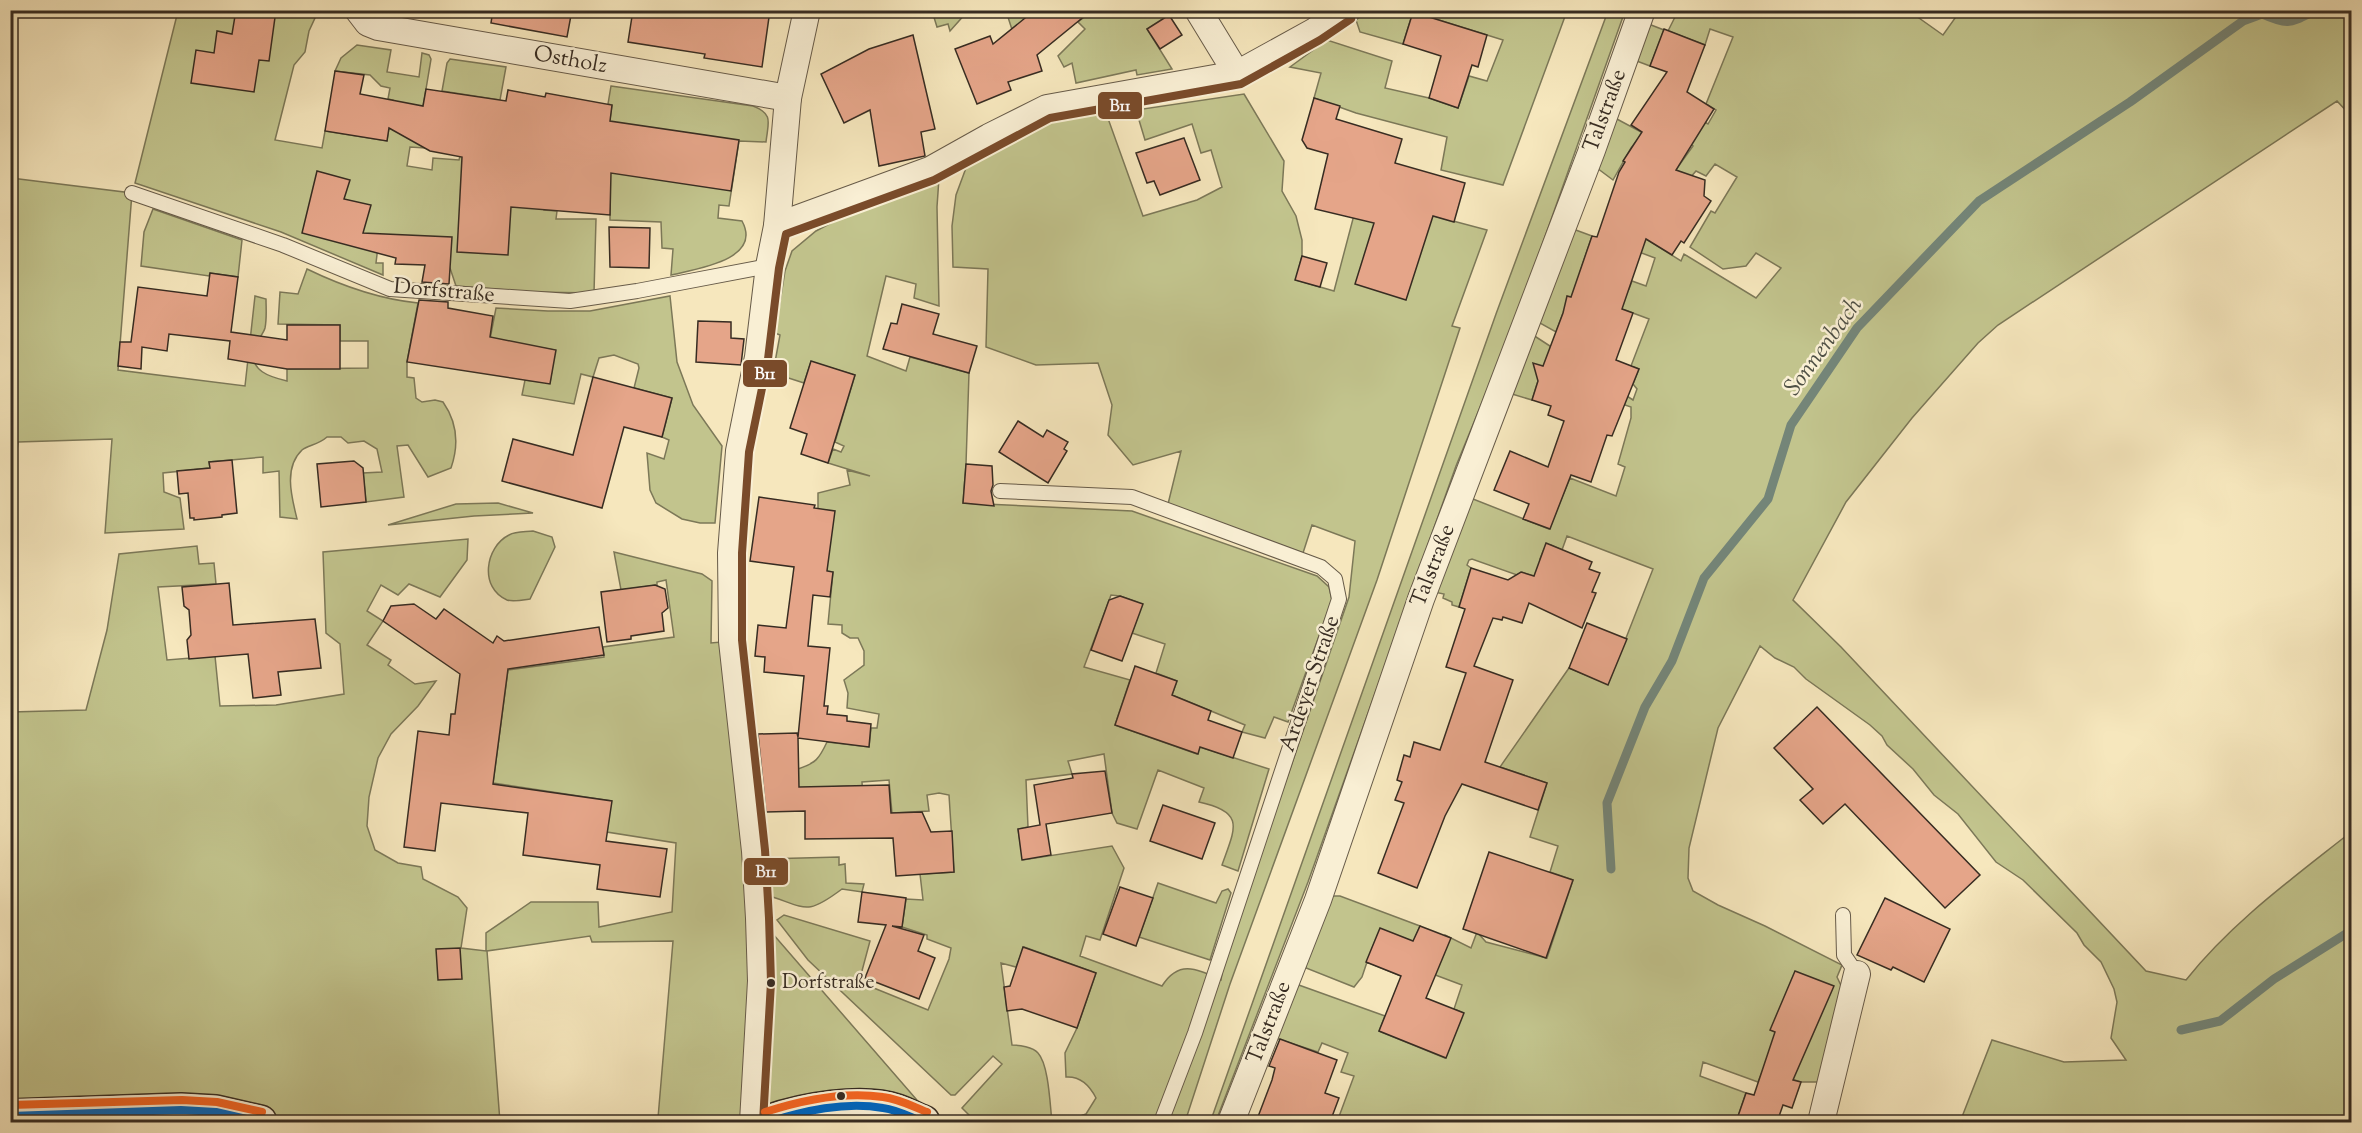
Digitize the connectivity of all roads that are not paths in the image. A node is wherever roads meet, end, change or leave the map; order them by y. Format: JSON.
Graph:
{"nodes":[{"id":1,"x":358,"y":10,"type":"edge"},
{"id":2,"x":807,"y":10,"type":"edge"},
{"id":3,"x":1198,"y":10,"type":"edge"},
{"id":4,"x":1345,"y":10,"type":"edge"},
{"id":5,"x":1642,"y":10,"type":"edge"},
{"id":6,"x":1237,"y":74,"type":"junction"},
{"id":7,"x":788,"y":98,"type":"junction"},
{"id":8,"x":132,"y":193,"type":"dead end"},
{"id":9,"x":777,"y":226,"type":"junction"},
{"id":10,"x":769,"y":266,"type":"junction"},
{"id":11,"x":1000,"y":491,"type":"dead end"},
{"id":12,"x":1843,"y":915,"type":"dead end"},
{"id":13,"x":1857,"y":974,"type":"joint"},
{"id":14,"x":10,"y":1116,"type":"edge"},
{"id":15,"x":57,"y":1118,"type":"edge"},
{"id":16,"x":260,"y":1122,"type":"edge"},
{"id":17,"x":753,"y":1122,"type":"edge"},
{"id":18,"x":768,"y":1122,"type":"edge"},
{"id":19,"x":923,"y":1122,"type":"edge"},
{"id":20,"x":1161,"y":1122,"type":"edge"},
{"id":21,"x":1231,"y":1122,"type":"edge"},
{"id":22,"x":1821,"y":1122,"type":"edge"}],
"edges":[{"from":1,"to":7,"type":"street","name":"Ostholz"},
{"from":2,"to":7,"type":"street"},
{"from":3,"to":6,"type":"street"},
{"from":4,"to":6,"type":"street"},
{"from":5,"to":21,"type":"street","name":"Talstraße"},
{"from":6,"to":9,"type":"street"},
{"from":7,"to":9,"type":"street"},
{"from":8,"to":10,"type":"lane","name":"Dorfstraße"},
{"from":9,"to":10,"type":"street"},
{"from":10,"to":17,"type":"street"},
{"from":11,"to":20,"type":"lane","name":"Ardeyer Straße"},
{"from":12,"to":13,"type":"lane"},
{"from":13,"to":22,"type":"street"},
{"from":14,"to":15,"type":"main road"},
{"from":15,"to":16,"type":"main road"},
{"from":18,"to":19,"type":"main road"}]}
